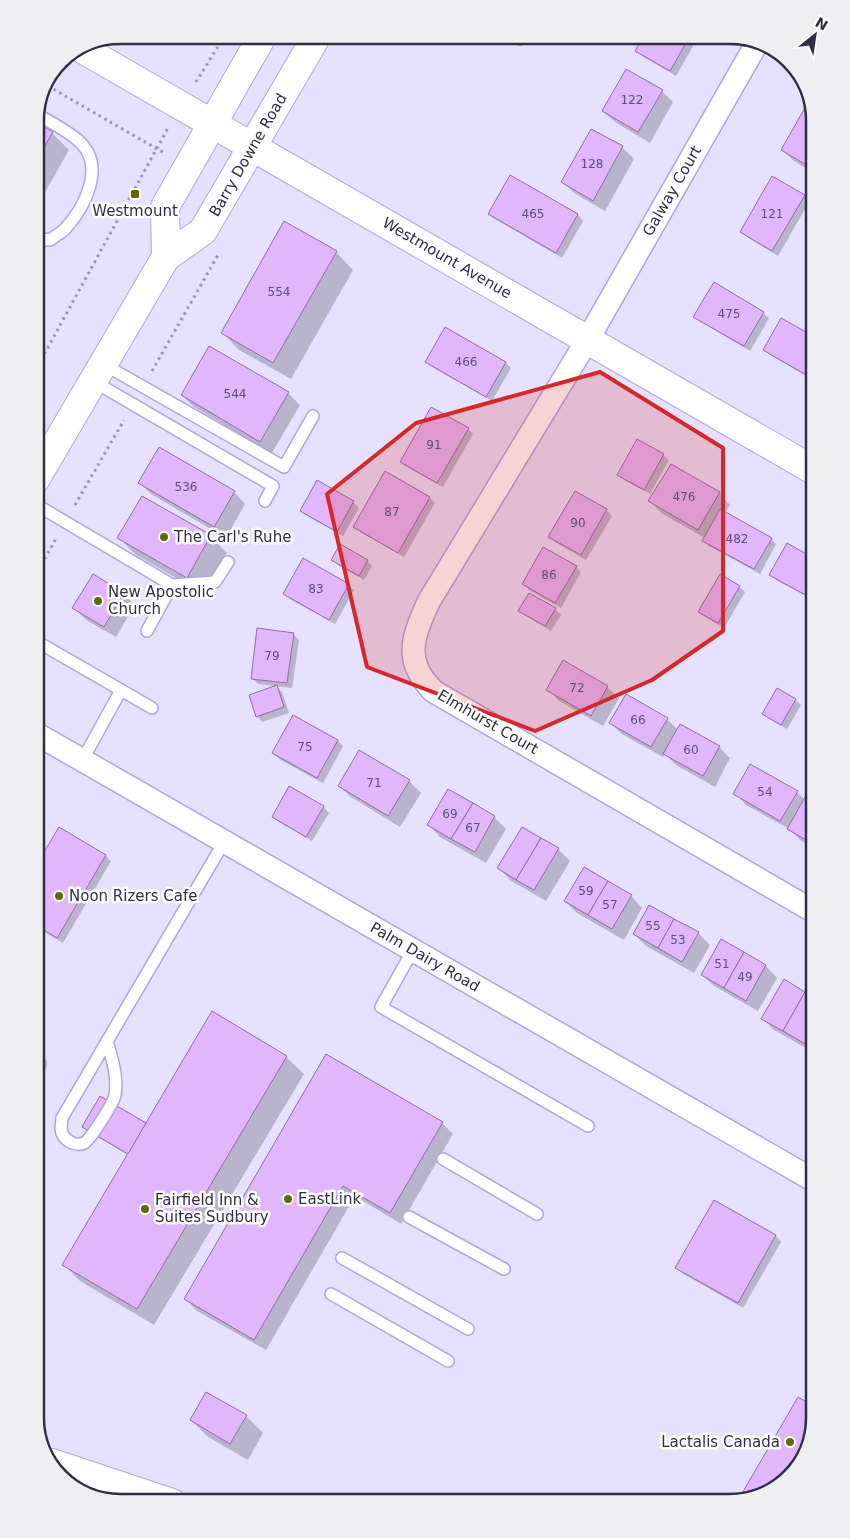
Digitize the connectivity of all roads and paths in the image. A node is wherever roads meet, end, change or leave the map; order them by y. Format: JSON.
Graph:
{"nodes":[{"id":1,"x":220,"y":44,"type":"edge"},
{"id":2,"x":258,"y":44,"type":"edge"},
{"id":3,"x":313,"y":44,"type":"edge"},
{"id":4,"x":754,"y":48,"type":"edge"},
{"id":5,"x":87,"y":52,"type":"edge"},
{"id":6,"x":51,"y":88,"type":"edge"},
{"id":7,"x":181,"y":106,"type":"junction"},
{"id":8,"x":44,"y":119,"type":"edge"},
{"id":9,"x":211,"y":123,"type":"junction"},
{"id":10,"x":253,"y":146,"type":"junction"},
{"id":11,"x":157,"y":149,"type":"junction"},
{"id":12,"x":187,"y":166,"type":"junction"},
{"id":13,"x":44,"y":239,"type":"edge"},
{"id":14,"x":219,"y":253,"type":"dead end"},
{"id":15,"x":166,"y":257,"type":"junction"},
{"id":16,"x":588,"y":339,"type":"junction"},
{"id":17,"x":44,"y":355,"type":"edge"},
{"id":18,"x":98,"y":372,"type":"junction"},
{"id":19,"x":143,"y":386,"type":"junction"},
{"id":20,"x":132,"y":405,"type":"junction"},
{"id":21,"x":313,"y":416,"type":"dead end"},
{"id":22,"x":44,"y":465,"type":"edge"},
{"id":23,"x":806,"y":465,"type":"edge"},
{"id":24,"x":265,"y":501,"type":"dead end"},
{"id":25,"x":44,"y":509,"type":"edge"},
{"id":26,"x":65,"y":522,"type":"junction"},
{"id":27,"x":44,"y":560,"type":"edge"},
{"id":28,"x":228,"y":562,"type":"dead end"},
{"id":29,"x":172,"y":585,"type":"junction"},
{"id":30,"x":147,"y":632,"type":"dead end"},
{"id":31,"x":44,"y":646,"type":"edge"},
{"id":32,"x":121,"y":690,"type":"junction"},
{"id":33,"x":152,"y":708,"type":"dead end"},
{"id":34,"x":44,"y":738,"type":"edge"},
{"id":35,"x":82,"y":761,"type":"junction"},
{"id":36,"x":224,"y":842,"type":"junction"},
{"id":37,"x":806,"y":907,"type":"edge"},
{"id":38,"x":413,"y":950,"type":"junction"},
{"id":39,"x":107,"y":1041,"type":"junction"},
{"id":40,"x":588,"y":1126,"type":"dead end"},
{"id":41,"x":443,"y":1159,"type":"dead end"},
{"id":42,"x":806,"y":1176,"type":"edge"},
{"id":43,"x":537,"y":1214,"type":"dead end"},
{"id":44,"x":409,"y":1217,"type":"dead end"},
{"id":45,"x":342,"y":1258,"type":"dead end"},
{"id":46,"x":504,"y":1269,"type":"dead end"},
{"id":47,"x":331,"y":1294,"type":"dead end"},
{"id":48,"x":468,"y":1329,"type":"dead end"},
{"id":49,"x":448,"y":1361,"type":"dead end"},
{"id":50,"x":63,"y":1467,"type":"edge"},
{"id":51,"x":144,"y":1494,"type":"edge"}],
"edges":[{"from":1,"to":7,"type":"path"},
{"from":2,"to":9,"type":"main road"},
{"from":3,"to":10,"type":"main road","name":"Barry Downe Road"},
{"from":4,"to":16,"type":"street","name":"Galway Court"},
{"from":5,"to":7,"type":"main road","name":"Westmount Avenue"},
{"from":6,"to":11,"type":"path"},
{"from":7,"to":9,"type":"main road","name":"Westmount Avenue"},
{"from":7,"to":11,"type":"path"},
{"from":8,"to":13,"type":"lane"},
{"from":9,"to":10,"type":"main road","name":"Westmount Avenue"},
{"from":9,"to":12,"type":"main road"},
{"from":10,"to":15,"type":"main road","name":"Barry Downe Road"},
{"from":10,"to":16,"type":"main road","name":"Westmount Avenue"},
{"from":11,"to":12,"type":"path"},
{"from":11,"to":17,"type":"path"},
{"from":12,"to":15,"type":"main road"},
{"from":14,"to":19,"type":"path"},
{"from":15,"to":18,"type":"main road","name":"Barry Downe Road"},
{"from":16,"to":23,"type":"main road","name":"Westmount Avenue"},
{"from":16,"to":37,"type":"street","name":"Elmhurst Court"},
{"from":18,"to":19,"type":"lane"},
{"from":18,"to":20,"type":"lane"},
{"from":18,"to":22,"type":"main road","name":"Barry Downe Road"},
{"from":19,"to":21,"type":"lane"},
{"from":20,"to":24,"type":"lane"},
{"from":20,"to":26,"type":"path"},
{"from":25,"to":26,"type":"lane"},
{"from":26,"to":27,"type":"path"},
{"from":26,"to":29,"type":"lane"},
{"from":28,"to":29,"type":"lane"},
{"from":29,"to":30,"type":"lane"},
{"from":31,"to":32,"type":"lane"},
{"from":32,"to":33,"type":"lane"},
{"from":32,"to":35,"type":"lane"},
{"from":34,"to":35,"type":"street","name":"Palm Dairy Road"},
{"from":35,"to":36,"type":"street","name":"Palm Dairy Road"},
{"from":36,"to":38,"type":"street","name":"Palm Dairy Road"},
{"from":36,"to":39,"type":"lane"},
{"from":38,"to":40,"type":"lane"},
{"from":38,"to":42,"type":"street","name":"Palm Dairy Road"},
{"from":39,"to":39,"type":"lane"},
{"from":41,"to":43,"type":"lane"},
{"from":44,"to":46,"type":"lane"},
{"from":45,"to":48,"type":"lane"},
{"from":47,"to":49,"type":"lane"},
{"from":50,"to":51,"type":"main road"}]}
